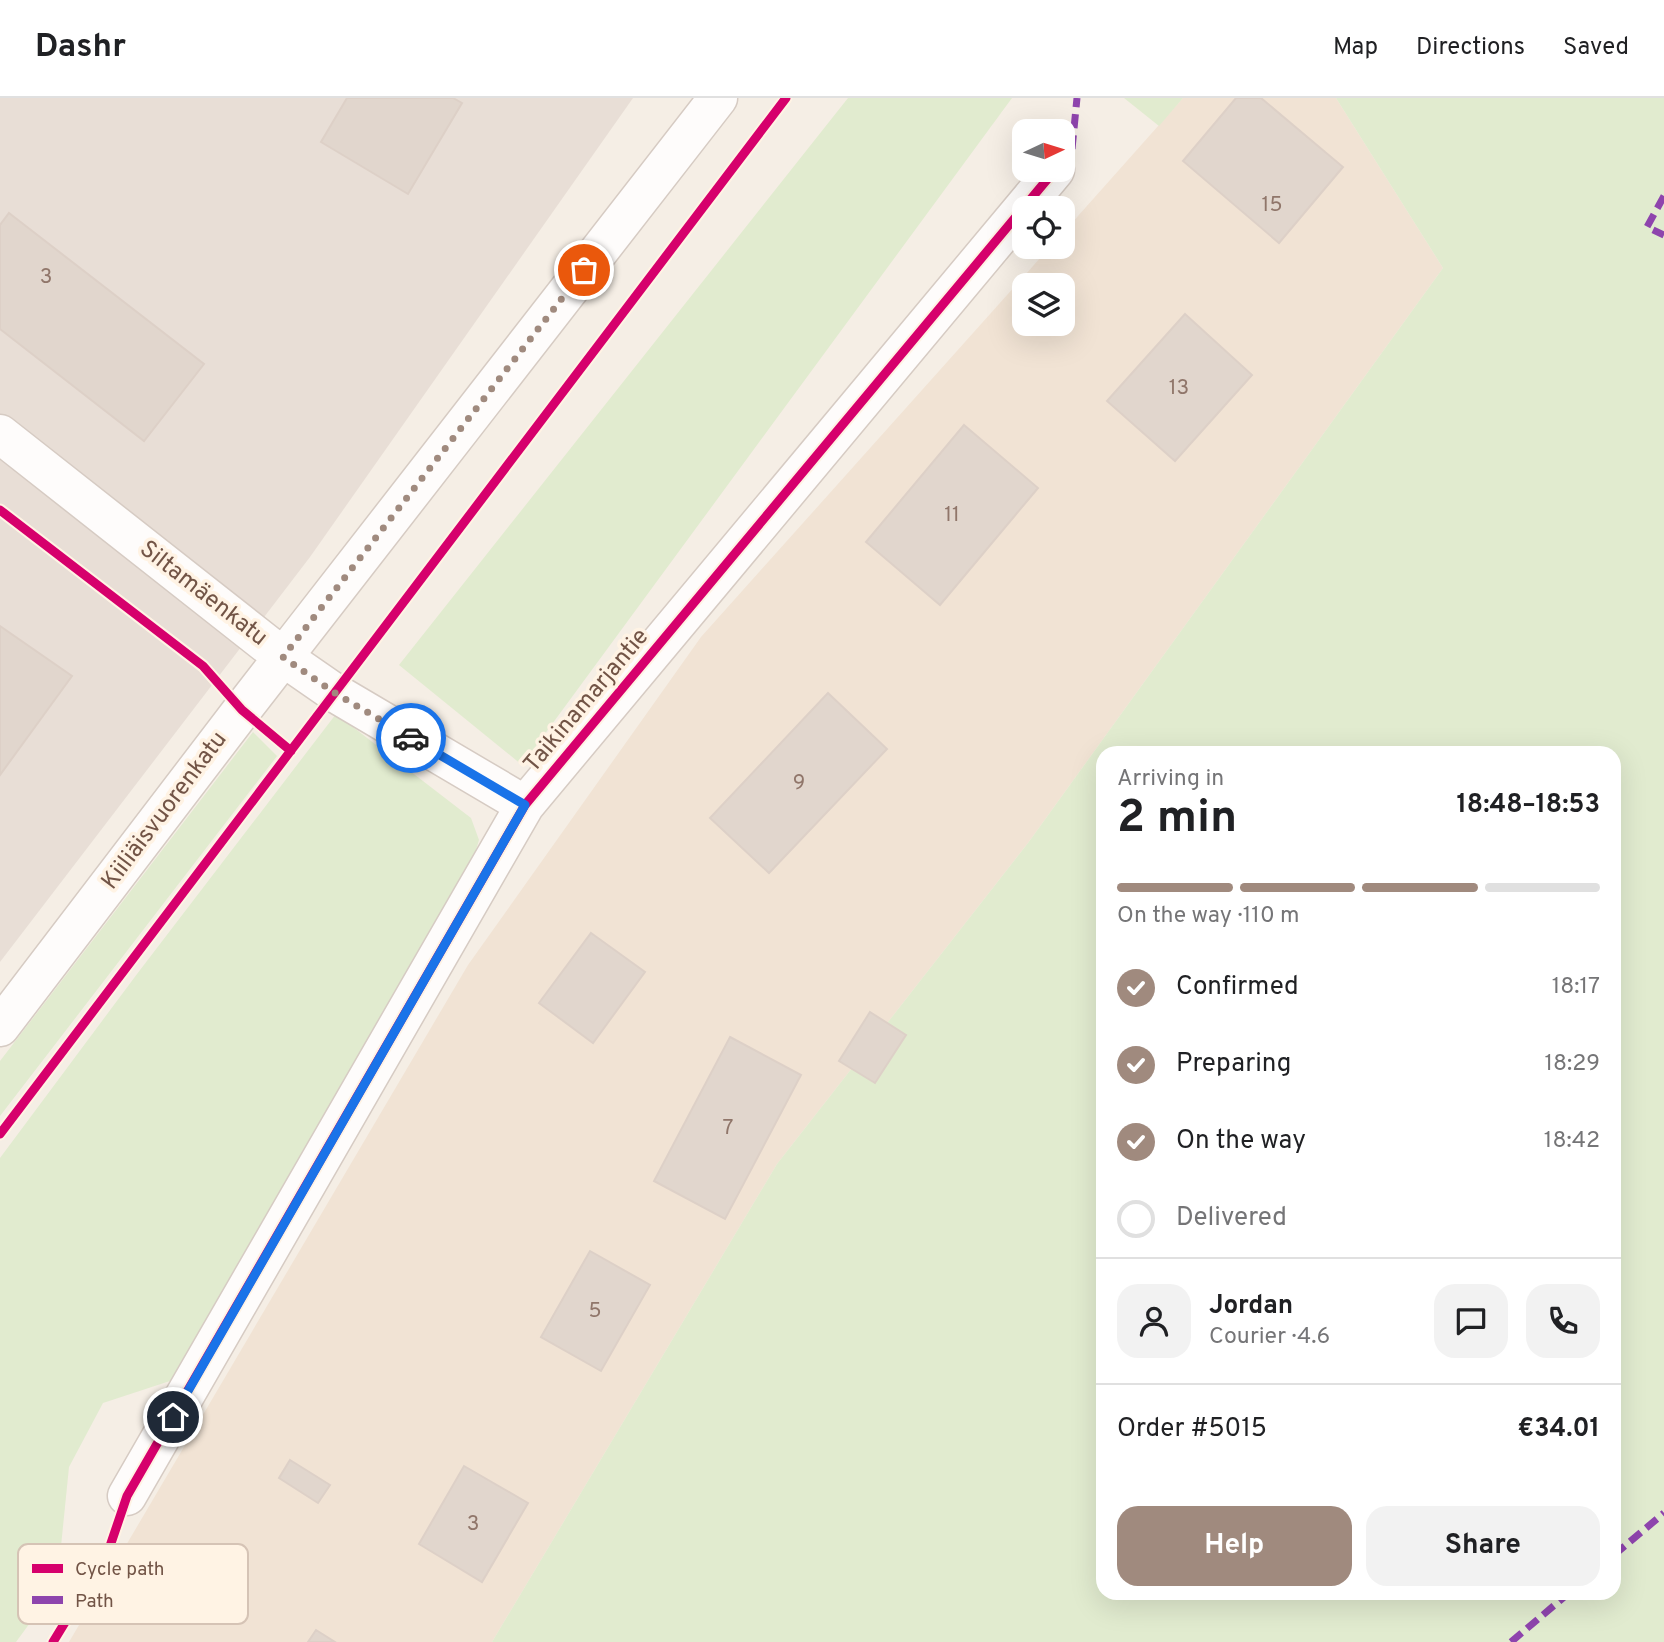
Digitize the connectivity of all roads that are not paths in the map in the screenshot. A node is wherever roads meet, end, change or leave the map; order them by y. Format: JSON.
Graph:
{"nodes":[{"id":1,"x":718,"y":98,"type":"edge"},
{"id":2,"x":1045,"y":182,"type":"edge"},
{"id":3,"x":0,"y":434,"type":"edge"},
{"id":4,"x":283,"y":657,"type":"junction"},
{"id":5,"x":525,"y":805,"type":"junction"},
{"id":6,"x":0,"y":1027,"type":"edge"},
{"id":7,"x":127,"y":1496,"type":"dead end"}],
"edges":[{"from":1,"to":4,"type":"street","name":"Kiiliäisvuorenkatu"},
{"from":2,"to":5,"type":"street","name":"Taikinamarjantie"},
{"from":3,"to":4,"type":"street","name":"Siltamäenkatu"},
{"from":4,"to":5,"type":"street","name":"Siltamäenkatu"},
{"from":4,"to":6,"type":"street","name":"Kiiliäisvuorenkatu"},
{"from":5,"to":7,"type":"street","name":"Taikinamarjantie"}]}
